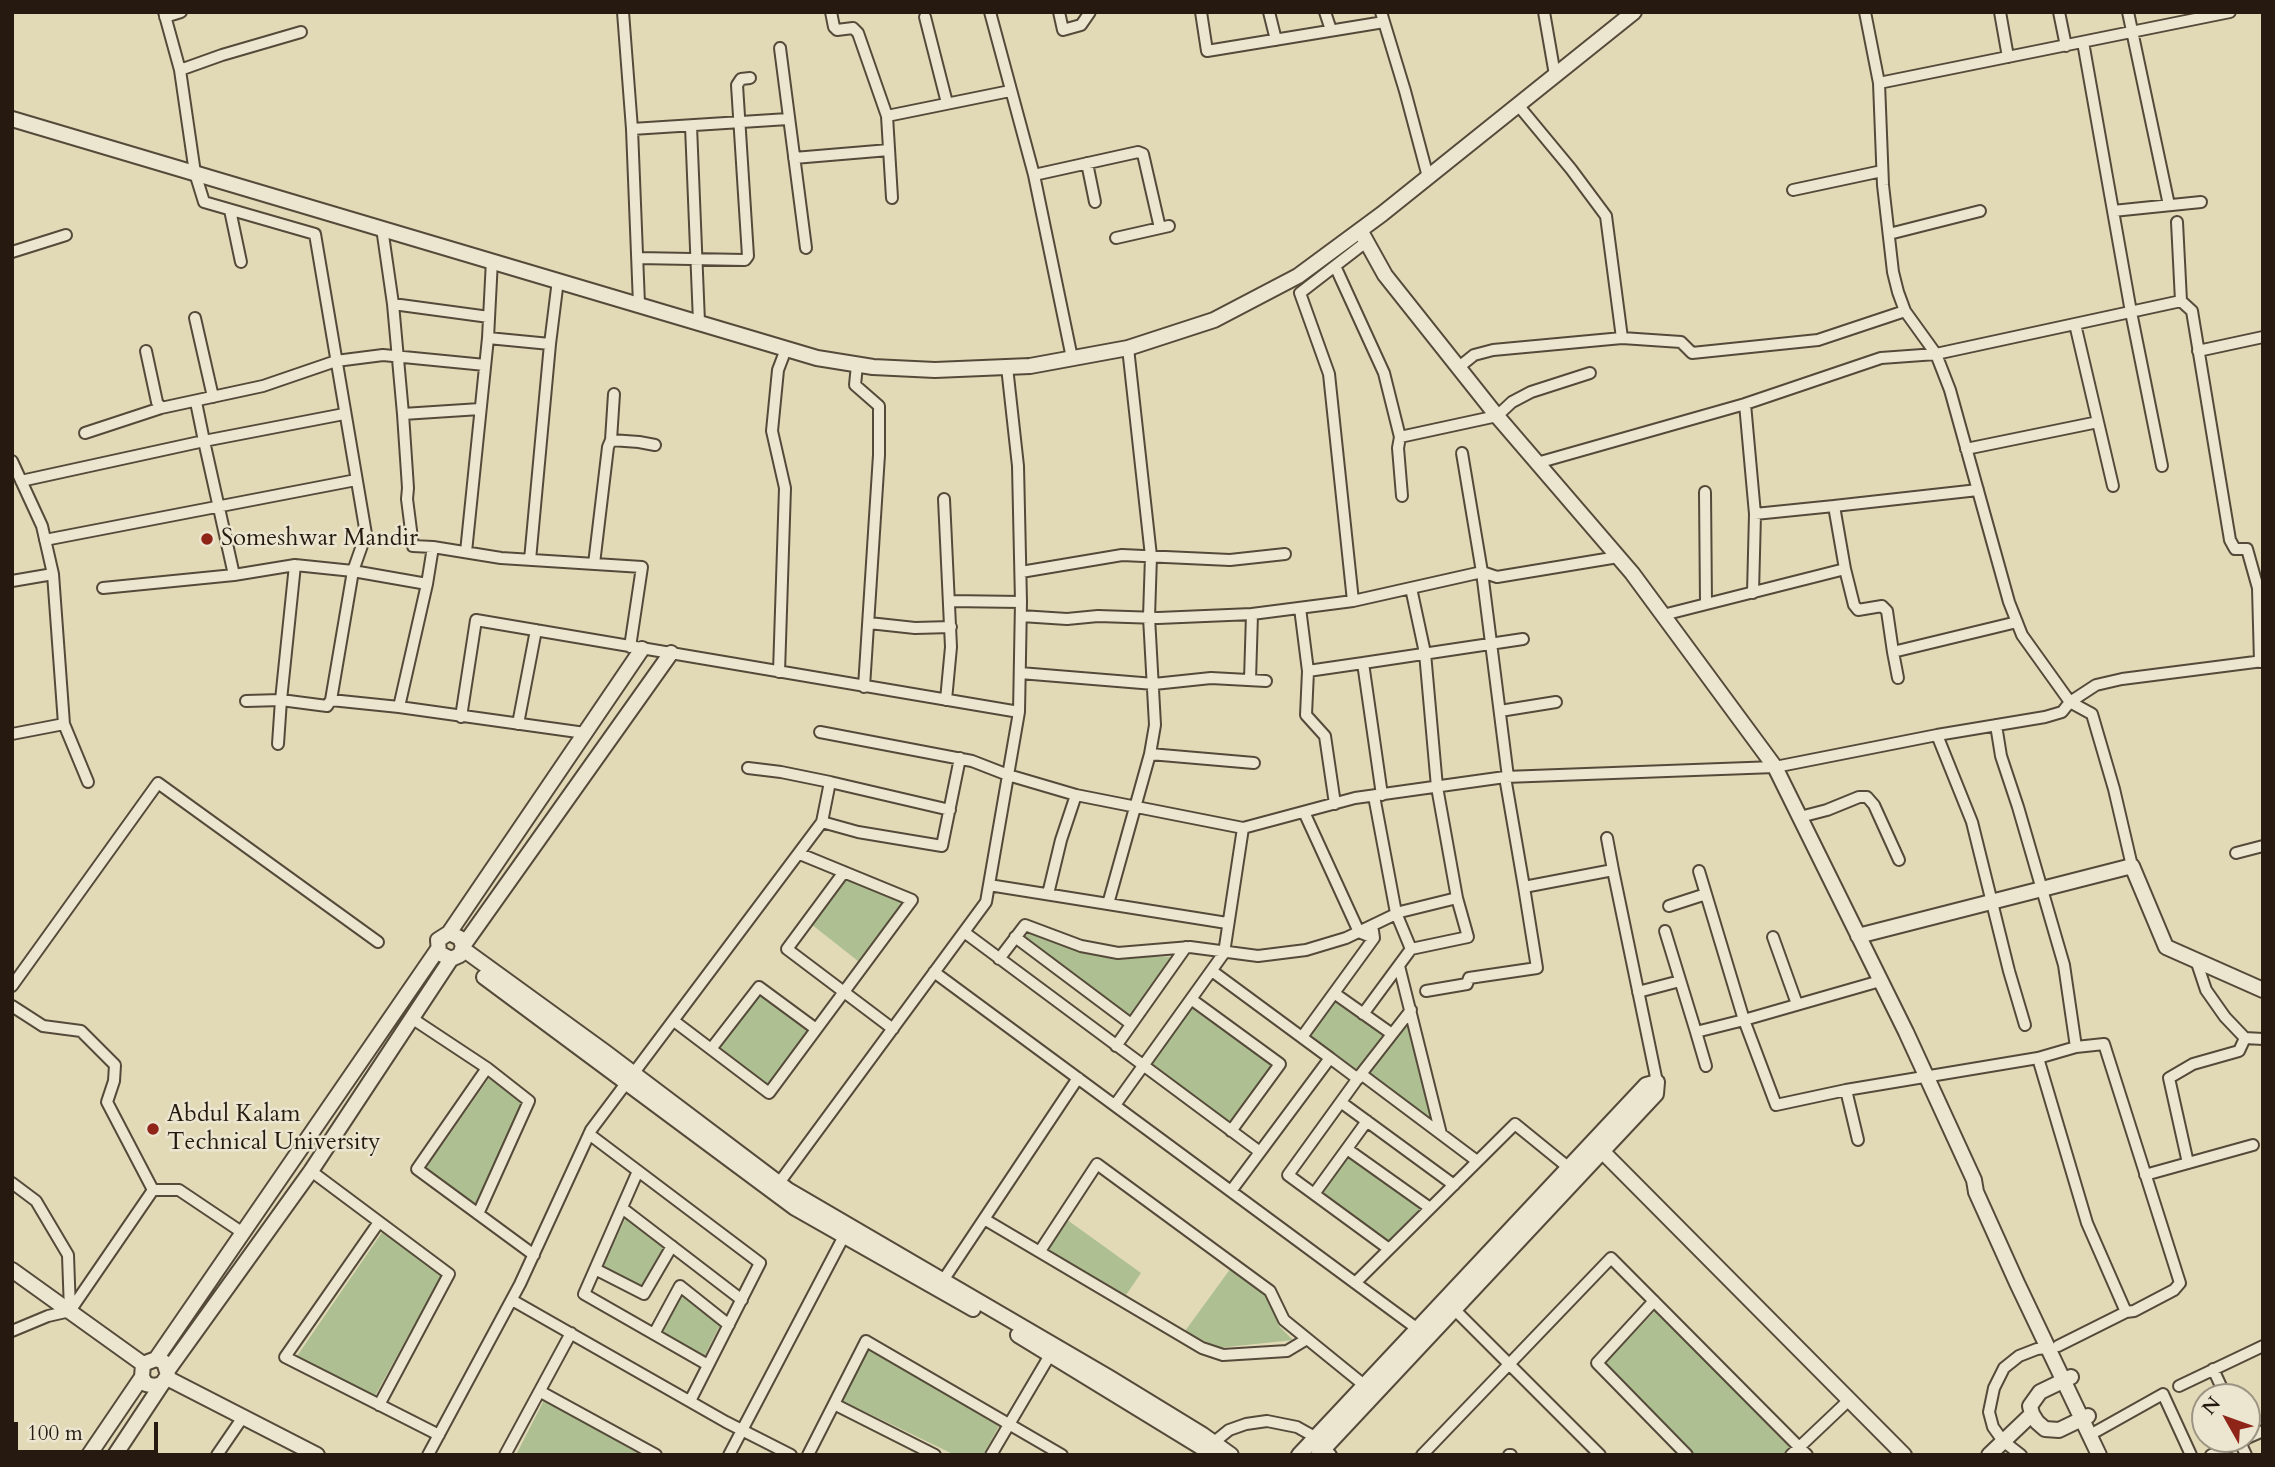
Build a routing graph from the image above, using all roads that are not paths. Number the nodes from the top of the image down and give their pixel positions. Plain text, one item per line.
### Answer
1 (181, 12) edge
2 (623, 12) edge
3 (831, 12) edge
4 (990, 12) edge
5 (1059, 12) edge
6 (1090, 12) edge
7 (1201, 12) edge
8 (1269, 12) edge
9 (1325, 12) edge
10 (1544, 12) edge
11 (1634, 12) edge
12 (1865, 12) edge
13 (2000, 12) edge
14 (2059, 12) edge
15 (2128, 12) edge
16 (2230, 12) edge
17 (164, 15) edge
18 (925, 17) dead end
19 (1382, 17) edge
20 (1331, 30) junction
21 (301, 32) dead end
22 (2133, 32) junction
23 (1276, 40) junction
24 (2083, 42) junction
25 (2066, 46) junction
26 (780, 48) dead end
27 (2008, 57) junction
28 (180, 70) junction
29 (1555, 75) junction
30 (750, 78) dead end
31 (1879, 83) junction
32 (1010, 91) junction
33 (947, 103) junction
34 (1518, 105) junction
35 (887, 116) junction
36 (12, 119) edge
37 (788, 119) junction
38 (738, 123) junction
39 (691, 126) junction
40 (632, 130) junction
41 (890, 150) junction
42 (794, 158) junction
43 (1087, 163) junction
44 (1882, 171) junction
45 (195, 173) junction
46 (1034, 175) junction
47 (1428, 177) junction
48 (1793, 190) dead end
49 (892, 198) dead end
50 (1095, 202) dead end
51 (2201, 202) dead end
52 (2169, 205) junction
53 (316, 208) junction
54 (230, 210) junction
55 (1980, 211) dead end
56 (2113, 211) junction
57 (2177, 222) dead end
58 (382, 228) junction
59 (315, 234) junction
60 (1889, 234) junction
61 (66, 235) dead end
62 (1363, 236) junction
63 (1116, 238) dead end
64 (806, 248) dead end
65 (12, 252) edge
66 (638, 258) junction
67 (492, 260) junction
68 (696, 260) junction
69 (241, 262) dead end
70 (1335, 266) junction
71 (558, 280) junction
72 (2181, 301) junction
73 (393, 304) junction
74 (639, 304) junction
75 (1905, 310) junction
76 (2131, 312) junction
77 (489, 317) junction
78 (195, 318) dead end
79 (699, 322) junction
80 (2075, 324) junction
81 (2263, 337) edge
82 (488, 338) junction
83 (1622, 338) junction
84 (550, 344) junction
85 (1128, 348) junction
86 (786, 349) junction
87 (146, 351) dead end
88 (2198, 351) junction
89 (1936, 354) junction
90 (398, 357) junction
91 (1072, 358) junction
92 (336, 361) junction
93 (485, 365) junction
94 (857, 365) junction
95 (1007, 367) junction
96 (1459, 368) junction
97 (1590, 373) dead end
98 (614, 394) dead end
99 (213, 397) junction
100 (196, 402) junction
101 (1745, 404) junction
102 (161, 408) junction
103 (480, 409) junction
104 (344, 414) junction
105 (403, 414) junction
106 (1497, 416) junction
107 (2098, 422) junction
108 (85, 433) dead end
109 (1401, 437) junction
110 (204, 440) junction
111 (611, 440) junction
112 (655, 445) dead end
113 (1966, 449) junction
114 (1462, 453) dead end
115 (12, 461) edge
116 (1537, 463) junction
117 (2162, 466) dead end
118 (356, 480) junction
119 (23, 485) junction
120 (2113, 486) dead end
121 (1978, 490) junction
122 (12, 492) edge
123 (1705, 492) dead end
124 (1402, 496) dead end
125 (944, 499) dead end
126 (219, 505) junction
127 (1834, 506) junction
128 (1755, 514) junction
129 (45, 540) junction
130 (433, 547) junction
131 (466, 552) junction
132 (1285, 554) dead end
133 (1151, 556) junction
134 (1618, 557) junction
135 (530, 560) junction
136 (594, 564) junction
137 (295, 565) junction
138 (1845, 569) junction
139 (353, 571) junction
140 (1021, 572) junction
141 (1482, 572) junction
142 (53, 575) junction
143 (234, 575) junction
144 (12, 581) edge
145 (427, 584) junction
146 (103, 588) dead end
147 (1411, 588) junction
148 (1753, 593) junction
149 (950, 601) junction
150 (1353, 601) junction
151 (1021, 602) junction
152 (1706, 604) junction
153 (1300, 608) junction
154 (1252, 614) junction
155 (1663, 615) junction
156 (1021, 616) junction
157 (1149, 617) junction
158 (2017, 622) junction
159 (869, 623) junction
160 (951, 627) junction
161 (536, 630) junction
162 (1523, 639) dead end
163 (1491, 643) junction
164 (636, 648) junction
165 (1893, 652) junction
166 (671, 653) junction
167 (1425, 653) junction
168 (2262, 662) edge
169 (1363, 663) junction
170 (1308, 671) junction
171 (779, 672) junction
172 (1020, 673) junction
173 (1898, 678) dead end
174 (1251, 680) junction
175 (1266, 681) dead end
176 (1154, 684) junction
177 (864, 687) junction
178 (281, 700) junction
179 (331, 700) junction
180 (946, 700) junction
181 (246, 701) dead end
182 (1556, 702) dead end
183 (2070, 702) junction
184 (399, 708) junction
185 (1500, 711) junction
186 (1019, 712) junction
187 (461, 717) junction
188 (64, 724) junction
189 (518, 724) junction
190 (1996, 725) junction
191 (820, 732) dead end
192 (585, 733) junction
193 (12, 734) edge
194 (1937, 734) junction
195 (278, 744) dead end
196 (1150, 754) junction
197 (960, 758) junction
198 (1254, 763) dead end
199 (1775, 767) junction
200 (748, 768) dead end
201 (1008, 775) junction
202 (1507, 776) junction
203 (88, 782) dead end
204 (830, 782) junction
205 (1437, 786) junction
206 (1076, 795) junction
207 (1378, 795) junction
208 (1335, 804) junction
209 (1136, 806) junction
210 (950, 810) junction
211 (1304, 812) junction
212 (1800, 817) junction
213 (822, 822) junction
214 (1243, 828) junction
215 (1607, 838) dead end
216 (2263, 846) edge
217 (2236, 853) dead end
218 (800, 854) junction
219 (1899, 860) dead end
220 (2132, 866) junction
221 (1613, 870) junction
222 (1699, 871) dead end
223 (844, 872) junction
224 (989, 885) junction
225 (1524, 887) junction
226 (2040, 889) junction
227 (1048, 894) junction
228 (1706, 894) junction
229 (1457, 898) junction
230 (1993, 901) junction
231 (1108, 904) junction
232 (1669, 906) dead end
233 (1396, 914) junction
234 (1227, 923) junction
235 (1373, 925) junction
236 (1665, 931) dead end
237 (964, 932) junction
238 (1359, 932) junction
239 (449, 933) junction
240 (1858, 936) junction
241 (1015, 937) junction
242 (1773, 937) dead end
243 (1374, 938) junction
244 (378, 942) dead end
245 (1186, 947) junction
246 (438, 949) junction
247 (1411, 949) junction
248 (458, 953) junction
249 (1224, 953) junction
250 (999, 959) junction
251 (2196, 960) junction
252 (1399, 966) junction
253 (1212, 971) junction
254 (934, 972) junction
255 (1680, 981) junction
256 (1881, 981) junction
257 (12, 986) edge
258 (2263, 990) edge
259 (1426, 991) dead end
260 (844, 992) junction
261 (1637, 992) junction
262 (1334, 993) junction
263 (1191, 999) junction
264 (1797, 1004) junction
265 (12, 1006) edge
266 (1410, 1010) junction
267 (1363, 1014) junction
268 (413, 1019) junction
269 (1744, 1020) junction
270 (674, 1021) junction
271 (1131, 1024) junction
272 (2025, 1025) dead end
273 (893, 1028) junction
274 (816, 1029) junction
275 (1696, 1032) junction
276 (1392, 1034) junction
277 (1301, 1037) junction
278 (2245, 1038) junction
279 (2263, 1039) edge
280 (1116, 1046) junction
281 (2076, 1047) junction
282 (711, 1049) junction
283 (1330, 1058) junction
284 (2038, 1058) junction
285 (1143, 1066) junction
286 (1706, 1066) dead end
287 (487, 1068) junction
288 (1360, 1077) junction
289 (631, 1078) junction
290 (1077, 1078) junction
291 (1927, 1078) junction
292 (1657, 1082) joint
293 (1846, 1090) junction
294 (1342, 1103) junction
295 (1115, 1105) junction
296 (1367, 1121) junction
297 (1231, 1132) junction
298 (589, 1134) junction
299 (1441, 1134) junction
300 (1858, 1140) dead end
301 (2253, 1144) dead end
302 (1597, 1147) junction
303 (1347, 1149) junction
304 (1259, 1152) junction
305 (1477, 1161) junction
306 (2188, 1164) junction
307 (311, 1171) junction
308 (638, 1171) junction
309 (1574, 1171) junction
310 (2146, 1175) junction
311 (12, 1183) edge
312 (1454, 1185) junction
313 (776, 1188) junction
314 (153, 1190) junction
315 (1231, 1191) junction
316 (1314, 1194) junction
317 (622, 1208) junction
318 (1430, 1208) junction
319 (478, 1214) junction
320 (984, 1219) junction
321 (379, 1222) junction
322 (243, 1233) junction
323 (844, 1236) junction
324 (672, 1246) junction
325 (1389, 1249) junction
326 (1040, 1251) junction
327 (534, 1255) junction
328 (595, 1269) junction
329 (12, 1270) edge
330 (1355, 1283) junction
331 (940, 1284) junction
332 (512, 1300) junction
333 (742, 1300) junction
334 (1654, 1301) junction
335 (1454, 1309) junction
336 (70, 1311) junction
337 (2126, 1312) junction
338 (729, 1325) junction
339 (12, 1331) edge
340 (571, 1333) junction
341 (1423, 1333) junction
342 (654, 1334) junction
343 (1307, 1339) junction
344 (2053, 1347) junction
345 (2261, 1351) edge
346 (1050, 1354) junction
347 (1509, 1364) junction
348 (708, 1365) junction
349 (147, 1367) junction
350 (2213, 1368) junction
351 (166, 1378) junction
352 (2068, 1379) junction
353 (2220, 1383) edge
354 (1364, 1385) junction
355 (2179, 1386) dead end
356 (541, 1392) junction
357 (1849, 1400) junction
358 (690, 1401) junction
359 (834, 1404) junction
360 (379, 1405) junction
361 (2032, 1414) junction
362 (243, 1417) junction
363 (2086, 1417) junction
364 (1009, 1424) junction
365 (742, 1430) junction
366 (2097, 1431) junction
367 (439, 1435) junction
368 (2003, 1441) junction
369 (1322, 1449) edge
370 (1209, 1450) edge
371 (1799, 1452) edge
372 (654, 1454) edge
373 (1060, 1454) edge
374 (2099, 1454) edge
375 (89, 1455) edge
376 (115, 1455) edge
377 (217, 1455) edge
378 (317, 1455) edge
379 (428, 1455) edge
380 (505, 1455) edge
381 (729, 1455) edge
382 (791, 1455) edge
383 (808, 1455) edge
384 (935, 1455) edge
385 (991, 1455) edge
386 (1231, 1455) edge
387 (1299, 1455) edge
388 (1422, 1455) edge
389 (1601, 1455) edge
390 (1687, 1455) edge
391 (1904, 1455) edge
392 (1989, 1455) edge
393 (2021, 1455) edge
394 (2191, 1455) edge

1 - 17 street
2 - 40 street
3 - 35 street
4 - 32 street
5 - 6 street
7 - 23 street
8 - 23 street
9 - 20 street
10 - 29 street
11 - 29 street
12 - 31 street
13 - 27 street
14 - 25 street
15 - 22 street
16 - 22 street
17 - 28 street
18 - 33 street
19 - 20 street
19 - 47 street
20 - 23 street
21 - 28 street
22 - 24 street
22 - 52 street
24 - 25 street
24 - 56 street
25 - 27 street
26 - 37 street
27 - 31 street
28 - 45 street
29 - 34 street
30 - 38 street
31 - 44 street
32 - 33 street
32 - 46 street
33 - 35 street
34 - 47 street
34 - 83 street
35 - 41 street
36 - 45 street
37 - 38 street
37 - 42 street
38 - 39 street
38 - 68 street
39 - 40 street
39 - 68 street
40 - 66 street
41 - 42 street
41 - 49 street
42 - 64 street
43 - 46 street
43 - 50 street
43 - 63 street
44 - 48 street
44 - 60 street
45 - 53 street
45 - 54 street
46 - 91 street
47 - 62 street
51 - 52 street
52 - 56 street
53 - 58 street
53 - 59 street
54 - 59 street
54 - 69 street
55 - 60 street
56 - 76 street
57 - 72 street
58 - 67 street
58 - 73 street
59 - 92 street
60 - 75 street
61 - 65 street
62 - 70 street
62 - 85 street
62 - 96 street
66 - 68 street
66 - 74 street
67 - 71 street
67 - 77 street
68 - 79 street
70 - 109 street
70 - 150 street
71 - 74 street
71 - 84 street
72 - 76 street
72 - 88 street
73 - 77 street
73 - 90 street
74 - 79 street
75 - 83 street
75 - 89 street
76 - 80 street
76 - 117 street
77 - 82 street
78 - 99 street
79 - 86 street
80 - 89 street
80 - 107 street
81 - 88 street
82 - 84 street
82 - 93 street
83 - 96 street
84 - 135 street
85 - 91 street
85 - 133 street
86 - 94 street
86 - 171 street
87 - 102 street
88 - 168 street
89 - 101 street
89 - 113 street
90 - 92 street
90 - 93 street
90 - 105 street
91 - 95 street
92 - 99 street
92 - 104 street
93 - 103 street
94 - 95 street
94 - 159 street
95 - 140 street
96 - 106 street
97 - 106 street
98 - 111 street
99 - 100 street
100 - 102 street
100 - 110 street
101 - 116 street
101 - 128 street
102 - 108 street
103 - 105 street
103 - 131 street
104 - 110 street
104 - 118 street
105 - 130 street
106 - 109 street
106 - 116 street
107 - 113 street
107 - 120 street
109 - 124 street
110 - 119 street
110 - 126 street
111 - 112 street
111 - 136 street
113 - 121 street
114 - 141 street
115 - 119 street
116 - 134 street
118 - 126 street
118 - 139 street
119 - 122 street
119 - 129 street
121 - 127 street
121 - 158 street
123 - 152 street
125 - 149 street
126 - 129 street
126 - 143 street
127 - 128 street
127 - 138 street
128 - 148 street
129 - 142 street
130 - 131 street
130 - 145 street
131 - 135 street
132 - 133 street
133 - 140 street
133 - 157 street
134 - 141 street
134 - 155 street
135 - 136 street
136 - 164 street
137 - 139 street
137 - 143 street
137 - 178 street
138 - 148 street
138 - 165 street
139 - 145 street
139 - 179 street
140 - 151 street
141 - 147 street
141 - 163 street
142 - 144 street
142 - 188 street
143 - 146 street
145 - 184 street
147 - 150 street
147 - 167 street
148 - 152 street
149 - 151 street
149 - 160 street
150 - 153 street
151 - 156 street
152 - 155 street
153 - 154 street
153 - 170 street
154 - 157 street
154 - 174 street
155 - 199 street
156 - 157 street
156 - 172 street
157 - 176 street
158 - 165 street
158 - 183 street
159 - 160 street
159 - 177 street
160 - 180 street
161 - 164 street
161 - 187 street
161 - 189 street
162 - 163 street
163 - 167 street
163 - 185 street
164 - 166 street
164 - 192 street
165 - 173 street
166 - 171 street
166 - 248 street
167 - 169 street
167 - 205 street
168 - 183 street
169 - 170 street
169 - 207 street
170 - 208 street
171 - 177 street
172 - 176 street
172 - 186 street
174 - 175 street
174 - 176 street
176 - 196 street
177 - 180 street
178 - 179 street
178 - 181 street
178 - 195 street
179 - 184 street
180 - 186 street
182 - 185 street
183 - 190 street
183 - 220 street
184 - 187 street
185 - 202 street
186 - 201 street
187 - 189 street
188 - 193 street
188 - 203 street
189 - 192 street
190 - 194 street
190 - 226 street
191 - 197 street
192 - 239 street
194 - 199 street
194 - 230 street
196 - 198 street
196 - 209 street
197 - 201 street
197 - 210 street
199 - 202 street
199 - 212 street
200 - 204 street
201 - 206 street
201 - 224 street
202 - 205 street
202 - 225 street
204 - 210 street
204 - 213 street
205 - 207 street
205 - 229 street
206 - 209 street
206 - 227 street
207 - 208 street
207 - 233 street
208 - 211 street
209 - 214 street
209 - 231 street
210 - 213 street
211 - 214 street
211 - 238 street
212 - 219 street
212 - 240 street
213 - 218 street
214 - 234 street
215 - 221 street
216 - 217 street
218 - 223 street
218 - 270 street
220 - 226 street
220 - 251 street
221 - 225 street
221 - 261 street
222 - 228 street
223 - 260 street
223 - 260 street
224 - 227 street
224 - 237 street
225 - 259 street
226 - 230 street
226 - 281 street
227 - 231 street
228 - 232 street
228 - 269 street
229 - 233 street
229 - 247 street
230 - 240 street
230 - 272 street
231 - 234 street
233 - 235 street
233 - 247 street
234 - 249 street
235 - 238 street
235 - 243 street
236 - 255 street
237 - 250 street
237 - 254 street
238 - 243 street
238 - 249 street
239 - 246 street
239 - 248 street
240 - 256 street
241 - 245 street
241 - 250 street
241 - 271 street
242 - 264 street
243 - 262 street
244 - 257 street
245 - 249 street
245 - 271 street
246 - 248 street
246 - 322 street
247 - 252 street
248 - 268 street
248 - 289 street
249 - 253 street
250 - 280 street
251 - 258 street
251 - 278 street
252 - 266 street
252 - 267 street
253 - 263 street
253 - 277 street
254 - 273 street
254 - 290 street
255 - 261 street
255 - 275 street
256 - 264 street
256 - 291 street
260 - 273 street
260 - 274 street
261 - 292 street
262 - 267 street
262 - 277 street
263 - 285 street
263 - 297 street
264 - 269 street
265 - 314 street
266 - 276 street
266 - 299 street
267 - 276 street
268 - 287 street
268 - 307 street
269 - 275 street
269 - 293 street
270 - 282 street
270 - 289 street
271 - 280 street
273 - 313 street
274 - 282 street
274 - 282 street
275 - 286 street
276 - 288 street
277 - 283 street
278 - 279 street
278 - 306 street
280 - 285 street
281 - 284 street
281 - 310 street
283 - 288 street
283 - 304 street
284 - 291 street
284 - 337 street
285 - 295 street
285 - 297 street
287 - 319 street
287 - 319 street
288 - 294 street
288 - 299 street
289 - 298 street
289 - 313 street
290 - 295 street
290 - 320 street
291 - 293 street
291 - 344 street
292 - 302 street
293 - 300 street
294 - 296 street
294 - 316 street
295 - 315 street
296 - 303 street
296 - 312 street
297 - 304 street
298 - 308 street
298 - 327 street
299 - 305 street
301 - 306 street
302 - 309 street
302 - 357 street
303 - 316 street
303 - 318 street
304 - 315 street
305 - 309 street
305 - 312 street
306 - 310 street
307 - 321 street
307 - 351 street
308 - 317 street
308 - 333 street
309 - 335 street
309 - 341 street
310 - 337 street
311 - 336 street
312 - 318 street
313 - 323 street
313 - 331 street
314 - 322 street
314 - 336 street
315 - 330 street
316 - 325 street
317 - 324 street
317 - 328 street
318 - 325 street
319 - 327 street
320 - 326 street
320 - 331 street
321 - 360 street
321 - 360 street
322 - 349 street
323 - 331 street
323 - 365 street
324 - 328 street
324 - 333 street
325 - 330 street
326 - 343 street
326 - 343 street
327 - 332 street
328 - 342 street
329 - 336 street
330 - 341 street
331 - 346 street
331 - 370 street
332 - 340 street
332 - 367 street
333 - 338 street
334 - 347 street
334 - 371 street
334 - 390 street
335 - 341 street
335 - 347 street
336 - 339 street
336 - 349 street
337 - 344 street
338 - 342 street
338 - 348 street
340 - 356 street
340 - 358 street
341 - 354 street
341 - 369 street
342 - 348 street
343 - 354 street
344 - 352 street
344 - 368 street
345 - 350 street
346 - 364 street
346 - 370 street
347 - 388 street
347 - 389 street
348 - 358 street
349 - 351 street
349 - 351 street
349 - 375 street
350 - 353 street
350 - 355 street
351 - 362 street
351 - 376 street
352 - 361 street
352 - 363 street
354 - 369 street
356 - 372 street
356 - 380 street
357 - 371 street
357 - 391 street
358 - 365 street
359 - 364 street
359 - 383 street
359 - 384 street
360 - 367 street
361 - 363 street
361 - 368 street
362 - 377 street
362 - 378 street
363 - 366 street
363 - 374 street
364 - 373 street
364 - 385 street
365 - 381 street
365 - 382 street
366 - 374 street
366 - 394 street
367 - 379 street
368 - 392 street
368 - 393 street
369 - 370 street
369 - 387 street
370 - 386 street

